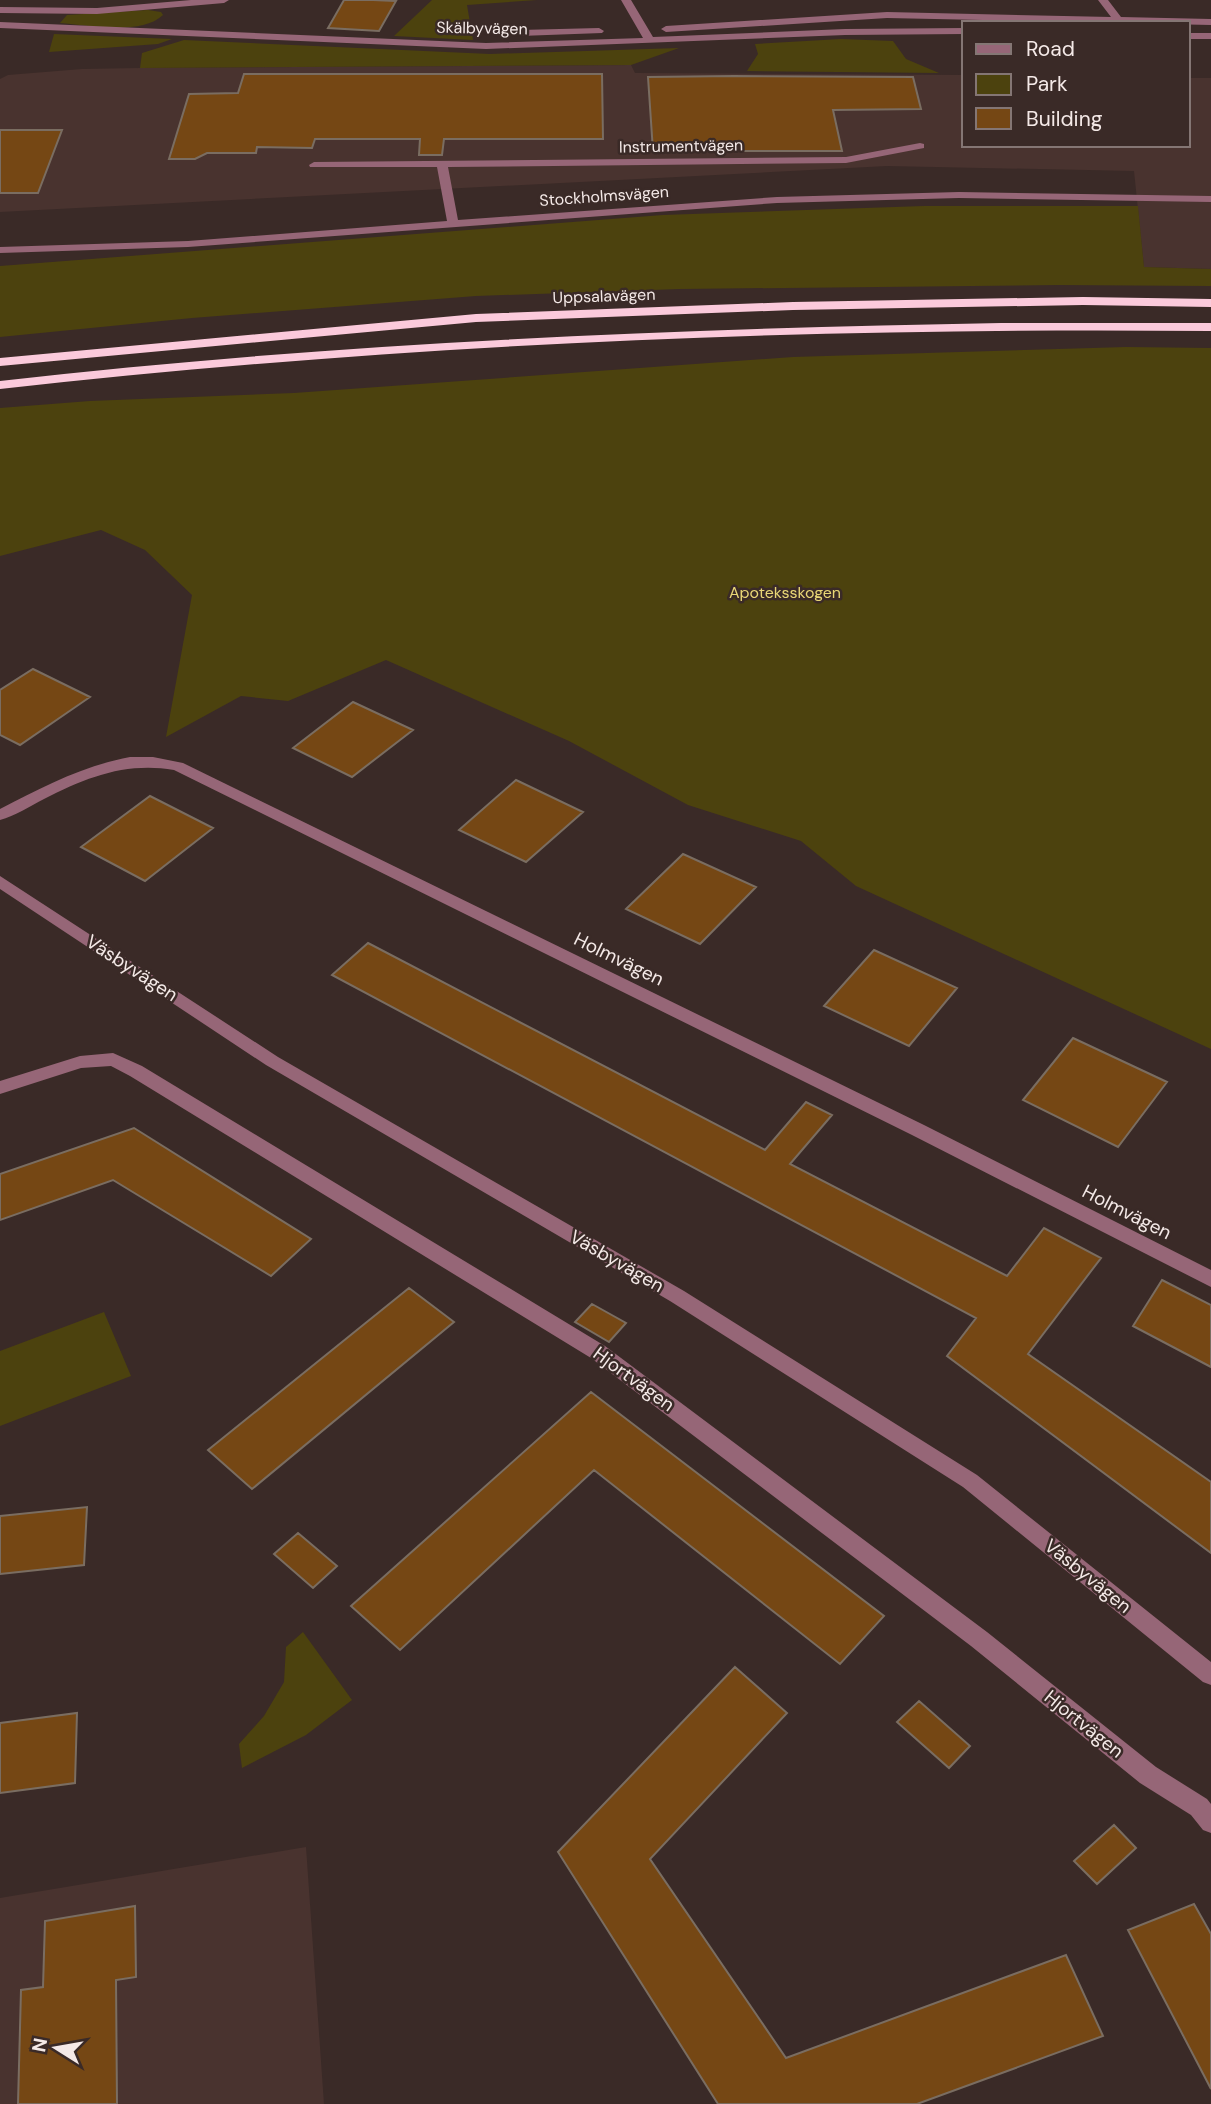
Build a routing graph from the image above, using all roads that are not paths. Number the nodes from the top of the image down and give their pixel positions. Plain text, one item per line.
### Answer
1 (225, 0) edge
2 (626, 0) edge
3 (1103, 0) edge
4 (176, 6) edge
5 (0, 10) edge
6 (885, 11) junction
7 (1120, 21) edge
8 (1190, 22) edge
9 (1211, 22) edge
10 (164, 23) dead end
11 (0, 25) edge
12 (645, 30) junction
13 (898, 30) junction
14 (962, 31) edge
15 (157, 33) junction
16 (520, 33) dead end
17 (1190, 36) edge
18 (1211, 36) edge
19 (649, 41) junction
20 (920, 146) dead end
21 (442, 164) junction
22 (314, 165) dead end
23 (1211, 199) edge
24 (453, 223) junction
25 (0, 250) edge
26 (1211, 303) edge
27 (1211, 327) edge
28 (0, 362) edge
29 (0, 386) edge
30 (0, 816) edge
31 (0, 881) edge
32 (0, 1088) edge
33 (1211, 1279) edge
34 (1211, 1675) edge
35 (1211, 1822) edge

1 - 4 street
2 - 12 street
3 - 7 street
4 - 5 street
6 - 7 street
6 - 12 street
6 - 13 street
8 - 9 street
10 - 15 street
11 - 15 street, Skälbyvägen
12 - 16 street
12 - 19 street
13 - 14 street, Skälbyvägen
13 - 19 street, Skälbyvägen
15 - 19 street, Skälbyvägen
17 - 18 street
20 - 21 street, Instrumentvägen
21 - 22 street, Instrumentvägen
21 - 24 street
23 - 24 street, Stockholmsvägen
24 - 25 street, Stockholmsvägen
26 - 28 highway, Uppsalavägen
27 - 29 highway
30 - 33 street, Holmvägen
31 - 34 street, Väsbyvägen
32 - 35 street, Hjortvägen

